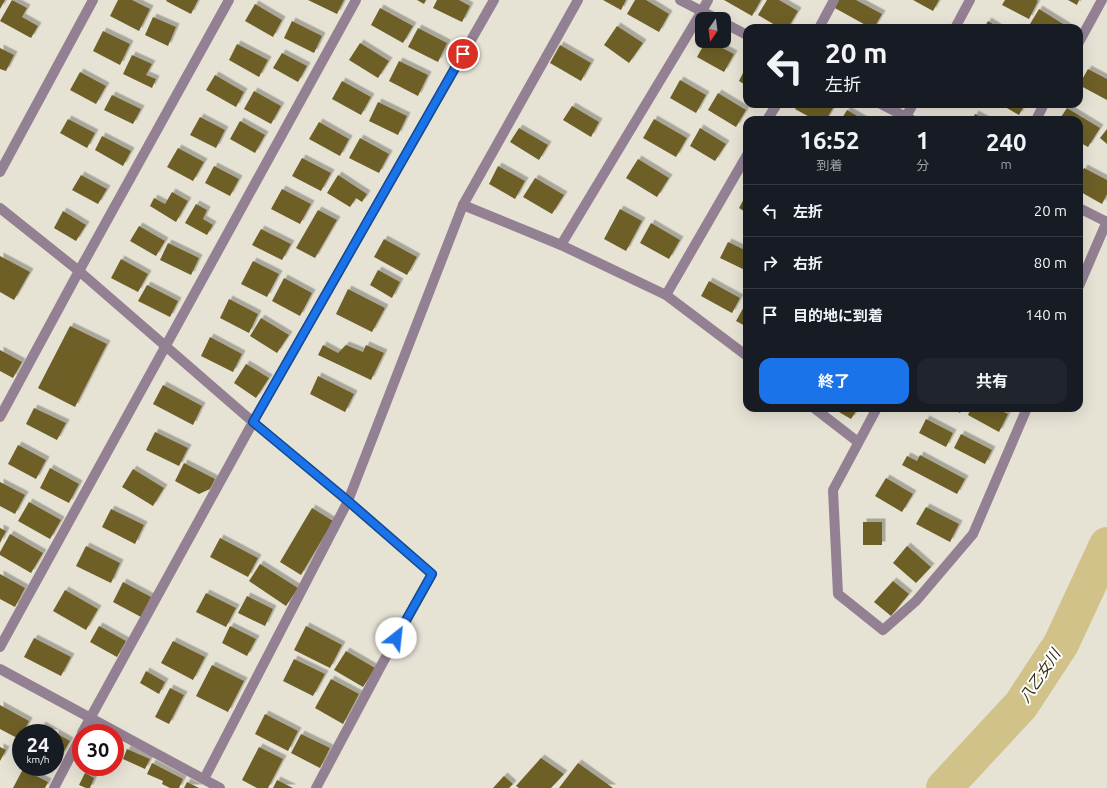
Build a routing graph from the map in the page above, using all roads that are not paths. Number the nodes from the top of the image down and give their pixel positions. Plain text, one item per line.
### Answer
1 (93, 0) edge
2 (229, 0) edge
3 (356, 0) edge
4 (494, 0) edge
5 (578, 0) edge
6 (680, 0) edge
7 (708, 0) edge
8 (834, 0) edge
9 (970, 0) edge
10 (1102, 0) edge
11 (702, 11) junction
12 (821, 24) edge
13 (957, 24) edge
14 (731, 27) edge
15 (743, 33) edge
16 (1083, 35) edge
17 (888, 108) edge
18 (903, 116) edge
19 (743, 162) edge
20 (0, 172) edge
21 (463, 205) junction
22 (0, 208) edge
23 (1083, 210) edge
24 (1107, 222) edge
25 (561, 245) junction
26 (79, 271) junction
27 (1083, 277) edge
28 (666, 295) junction
29 (166, 346) junction
30 (743, 353) edge
31 (819, 412) edge
32 (875, 412) edge
33 (1025, 412) edge
34 (0, 417) edge
35 (253, 422) junction
36 (858, 442) junction
37 (348, 501) junction
38 (0, 647) edge
39 (0, 669) edge
40 (90, 719) junction
41 (87, 724) edge
42 (72, 753) edge
43 (204, 780) junction
44 (54, 788) edge
45 (220, 788) edge
46 (316, 788) edge

1 - 20 street
2 - 26 street
3 - 29 street
4 - 35 street
5 - 21 street
6 - 11 street
7 - 11 street
8 - 12 street
9 - 13 street
10 - 16 street
11 - 25 street
14 - 15 street
17 - 18 street
19 - 28 street
21 - 25 street
21 - 37 street
22 - 26 street
23 - 24 street
24 - 27 street
25 - 28 street
26 - 29 street
26 - 34 street
28 - 30 street
29 - 35 street
29 - 38 street
31 - 36 street
32 - 36 street
33 - 36 street
35 - 37 street
35 - 40 street
37 - 43 street
37 - 46 street
39 - 40 street
40 - 41 street
40 - 43 street
42 - 44 street
43 - 45 street

